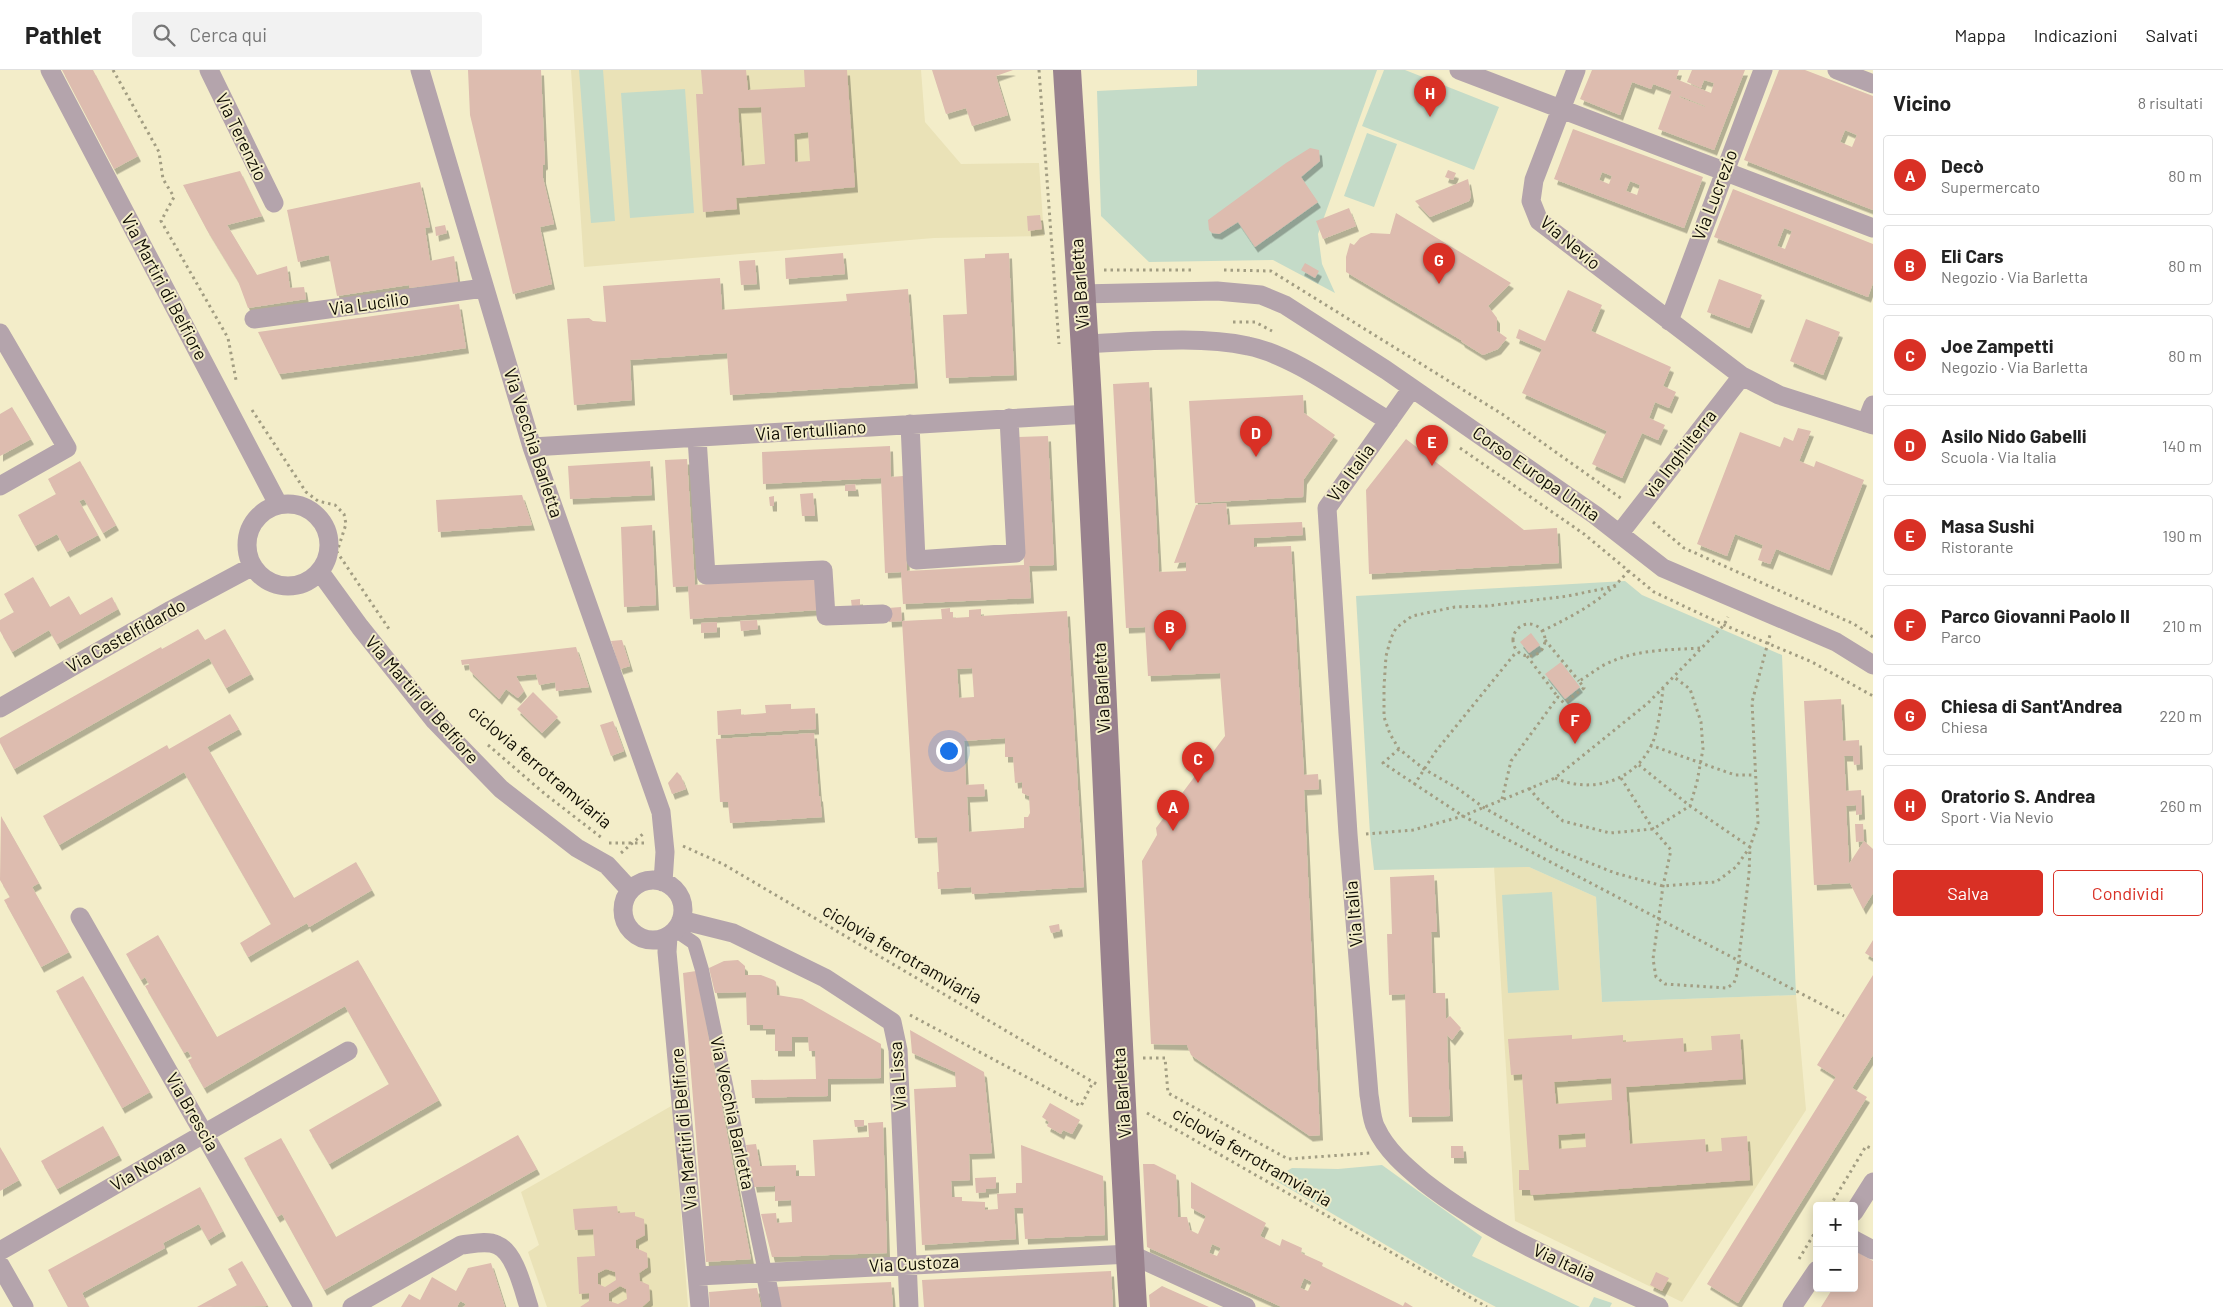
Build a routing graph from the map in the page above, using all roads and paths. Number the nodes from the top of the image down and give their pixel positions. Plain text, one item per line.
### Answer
1 (50, 70) edge
2 (113, 70) edge
3 (209, 70) edge
4 (420, 70) edge
5 (1040, 70) edge
6 (1067, 70) edge
7 (1459, 70) edge
8 (1576, 70) edge
9 (1763, 70) edge
10 (1837, 70) edge
11 (1873, 84) edge
12 (1562, 109) junction
13 (1724, 172) junction
14 (274, 203) dead end
15 (1873, 228) edge
16 (484, 288) junction
17 (1080, 294) junction
18 (254, 319) dead end
19 (1669, 321) junction
20 (1227, 322) dead end
21 (0, 333) edge
22 (1278, 334) dead end
23 (1072, 346) junction
24 (1742, 376) junction
25 (238, 387) dead end
26 (1412, 388) junction
27 (248, 403) dead end
28 (1873, 405) edge
29 (1089, 414) junction
30 (1009, 418) junction
31 (1388, 421) junction
32 (910, 424) junction
33 (1870, 424) edge
34 (697, 438) junction
35 (532, 447) junction
36 (1459, 447) dead end
37 (0, 486) edge
38 (278, 504) junction
39 (1620, 534) junction
40 (1642, 553) junction
41 (252, 566) junction
42 (1628, 571) junction
43 (320, 572) junction
44 (1616, 586) junction
45 (1736, 600) junction
46 (883, 614) dead end
47 (1778, 617) junction
48 (1724, 625) junction
49 (1542, 631) junction
50 (392, 633) dead end
51 (1545, 640) junction
52 (1766, 642) junction
53 (1702, 648) junction
54 (1517, 651) junction
55 (1526, 655) junction
56 (1873, 666) edge
57 (1674, 676) junction
58 (1579, 681) junction
59 (1663, 688) junction
60 (1873, 696) edge
61 (1558, 697) junction
62 (0, 708) edge
63 (485, 742) dead end
64 (1650, 745) junction
65 (1399, 749) junction
66 (1700, 764) junction
67 (1639, 765) junction
68 (1424, 769) junction
69 (1755, 775) junction
70 (1555, 778) junction
71 (1620, 778) junction
72 (1414, 785) junction
73 (1529, 788) junction
74 (1502, 799) junction
75 (1690, 806) junction
76 (1483, 807) junction
77 (661, 812) junction
78 (1463, 816) junction
79 (1653, 829) junction
80 (1348, 834) junction
81 (632, 843) junction
82 (664, 843) junction
83 (1750, 847) junction
84 (607, 865) junction
85 (663, 882) junction
86 (1663, 886) junction
87 (630, 890) junction
88 (80, 917) dead end
89 (1660, 919) junction
90 (670, 935) junction
91 (1739, 960) junction
92 (1844, 1016) dead end
93 (899, 1018) junction
94 (348, 1051) dead end
95 (1120, 1079) junction
96 (1094, 1082) junction
97 (204, 1134) junction
98 (1390, 1149) junction
99 (1873, 1149) edge
100 (1873, 1182) edge
101 (1832, 1202) edge
102 (1858, 1206) edge
103 (1858, 1242) edge
104 (1873, 1250) edge
105 (0, 1251) edge
106 (1130, 1254) junction
107 (906, 1264) junction
108 (0, 1265) edge
109 (765, 1272) junction
110 (698, 1276) junction
111 (1813, 1276) edge
112 (24, 1307) edge
113 (303, 1307) edge
114 (352, 1307) edge
115 (529, 1307) edge
116 (700, 1307) edge
117 (772, 1307) edge
118 (909, 1307) edge
119 (1133, 1307) edge
120 (1246, 1307) edge
121 (1487, 1307) edge
122 (1659, 1307) edge
123 (1792, 1307) edge

1 - 38 street, Via Martiri di Belfiore
2 - 25 path
3 - 14 street, Via Terenzio
4 - 16 street, Via Vecchia Barletta
5 - 23 path
6 - 17 main road, Via Barletta
7 - 12 street
8 - 12 street, Via Nevio
9 - 13 street, Via Lucrezio
10 - 11 street
12 - 13 street
12 - 19 street, Via Nevio
13 - 15 street
13 - 19 street, Via Lucrezio
16 - 18 street, Via Lucilio
16 - 35 street, Via Vecchia Barletta
17 - 23 main road, Via Barletta
17 - 26 street, Corso Europa Unita
19 - 24 street, Via Nevio
20 - 22 path
21 - 37 street
23 - 29 main road, Via Barletta
23 - 31 street
24 - 33 street, Via Nevio
24 - 39 street, via Inghilterra
26 - 31 street, Via Italia
26 - 39 street, Corso Europa Unita
27 - 50 path
28 - 33 street
29 - 30 street, Via Tertulliano
29 - 95 main road, Via Barletta
30 - 32 street, Via Tertulliano
30 - 32 street
31 - 80 street, Via Italia
32 - 34 street, Via Tertulliano
34 - 35 street, Via Tertulliano
34 - 46 street
35 - 77 street, Via Vecchia Barletta
36 - 42 path
38 - 41 street
38 - 43 street
39 - 40 street, Corso Europa Unita
40 - 42 path
40 - 45 street, Corso Europa Unita
41 - 43 street
41 - 62 street, Via Castelfidardo
42 - 44 path
42 - 48 path
43 - 84 street, Via Martiri di Belfiore
44 - 49 path
44 - 65 path
45 - 47 street, Corso Europa Unita
45 - 48 path
47 - 52 path
47 - 56 street, Corso Europa Unita
48 - 52 path
48 - 53 path
49 - 51 path
49 - 54 path
51 - 55 path
51 - 58 path
52 - 60 path
52 - 69 path
53 - 57 path
53 - 58 path
54 - 55 path
54 - 68 path
55 - 61 path
57 - 59 path
57 - 66 path
58 - 61 path
59 - 64 path
59 - 70 path
61 - 74 path
63 - 81 path, ciclovia ferrotramviaria
64 - 66 path
64 - 67 path
65 - 68 path
65 - 72 path
66 - 69 path
66 - 75 path
67 - 71 path
67 - 75 path
68 - 72 path
68 - 76 path
69 - 83 path
70 - 71 path
70 - 73 path
71 - 79 path
72 - 78 path
73 - 74 path
73 - 79 path
74 - 76 path
75 - 79 path
75 - 83 path
76 - 78 path
76 - 86 path
77 - 81 path
77 - 82 street, Via Vecchia Barletta
78 - 80 path
78 - 89 path
79 - 86 path
80 - 98 street, Via Italia
81 - 82 path, ciclovia ferrotramviaria
81 - 84 path
82 - 85 street, Via Vecchia Barletta
82 - 96 path, ciclovia ferrotramviaria
83 - 86 path
83 - 91 path
84 - 87 street, Via Martiri di Belfiore
85 - 87 street
85 - 90 street
86 - 89 path
87 - 90 street
88 - 97 street, Via Brescia
89 - 91 path
89 - 91 path
90 - 93 street, Via Lissa
90 - 109 street, Via Vecchia Barletta
90 - 110 street, Via Martiri di Belfiore
91 - 92 path
93 - 96 path
93 - 107 street, Via Lissa
94 - 97 street, Via Novara
95 - 96 path, ciclovia ferrotramviaria
95 - 96 path
95 - 98 path
95 - 106 main road, Via Barletta
95 - 121 path, ciclovia ferrotramviaria
97 - 105 street, Via Novara
97 - 113 street, Via Brescia
98 - 122 street, Via Italia
99 - 101 path
100 - 102 street
103 - 104 street
106 - 107 street, Via Custoza
106 - 119 main road, Via Barletta
106 - 120 street
107 - 109 street, Via Custoza
107 - 118 street, Via Lissa
108 - 112 street
109 - 110 street, Via Custoza
109 - 117 street, Via Vecchia Barletta
110 - 116 street, Via Martiri di Belfiore
111 - 123 street
114 - 115 street

